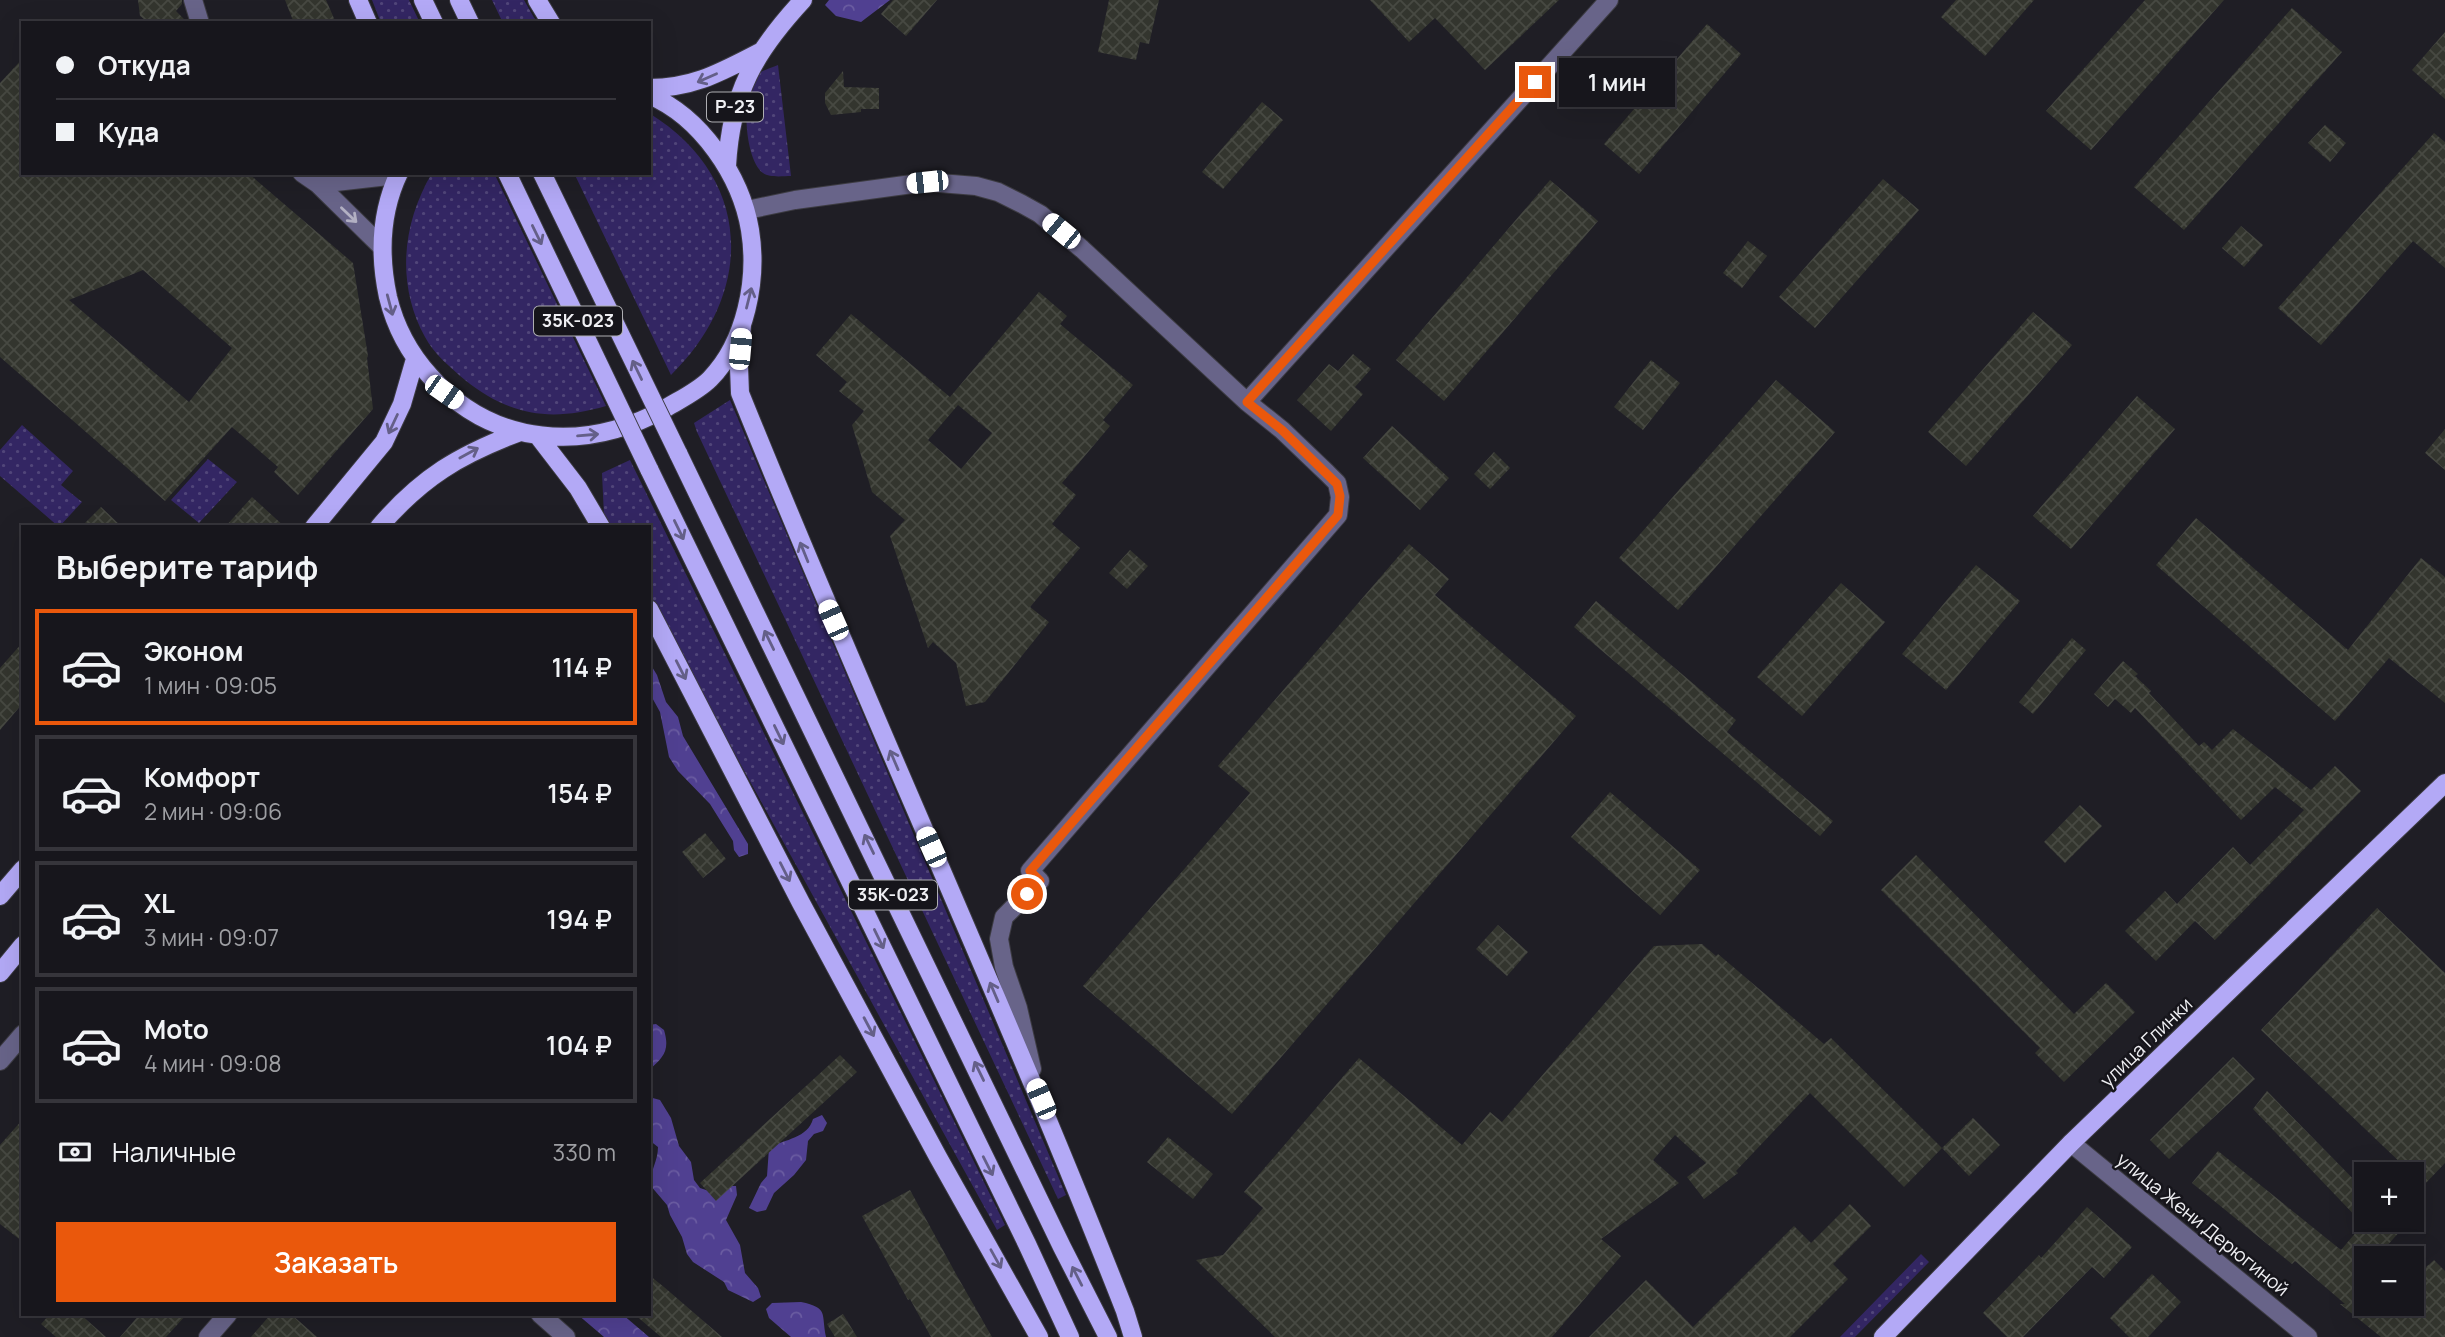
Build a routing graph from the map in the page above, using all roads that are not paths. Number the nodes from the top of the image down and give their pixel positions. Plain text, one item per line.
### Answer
1 (193, 0) edge
2 (358, 0) edge
3 (423, 0) edge
4 (459, 0) edge
5 (537, 0) edge
6 (803, 0) edge
7 (1609, 0) edge
8 (199, 21) edge
9 (367, 21) edge
10 (433, 21) edge
11 (469, 21) edge
12 (550, 21) edge
13 (760, 52) junction
14 (651, 89) edge
15 (651, 96) edge
16 (727, 166) junction
17 (305, 175) edge
18 (390, 175) edge
19 (398, 175) edge
20 (508, 175) edge
21 (543, 175) edge
22 (318, 184) junction
23 (747, 210) junction
24 (381, 246) junction
25 (742, 325) junction
26 (415, 359) junction
27 (1247, 402) junction
28 (529, 434) junction
29 (316, 525) edge
30 (381, 525) edge
31 (600, 525) edge
32 (651, 613) edge
33 (2445, 783) edge
34 (21, 871) edge
35 (0, 896) edge
36 (21, 947) edge
37 (0, 973) edge
38 (21, 1036) edge
39 (0, 1061) edge
40 (1041, 1099) junction
41 (2071, 1143) junction
42 (226, 1316) edge
43 (542, 1316) edge
44 (561, 1335) edge
45 (208, 1337) edge
46 (1039, 1337) edge
47 (1070, 1337) edge
48 (1108, 1337) edge
49 (1133, 1337) edge
50 (1884, 1337) edge
51 (2308, 1337) edge

1 - 8 street
2 - 9 main road
3 - 10 main road
4 - 11 main road
5 - 12 main road
6 - 13 main road
7 - 27 street
13 -> 14 main road, Р-23
13 - 16 main road, Р-23
15 - 16 main road
16 - 23 main road
17 - 22 street
18 - 22 street
19 - 24 main road
20 -> 47 main road, 35К-023, bridge
48 -> 21 main road, 35К-023, bridge
22 -> 24 street
25 -> 23 main road
23 - 27 street
24 -> 26 main road
28 -> 25 main road
40 -> 25 main road
26 - 28 main road
26 -> 29 main road
27 - 40 street
30 -> 28 main road
28 - 31 main road
32 -> 46 main road
33 - 41 main road, улица Глинки
34 - 35 main road
36 - 37 main road
38 - 39 street
40 - 49 main road
41 - 50 main road, улица Глинки
41 - 51 street, улица Жени Дерюгиной
42 - 45 street
43 - 44 street

